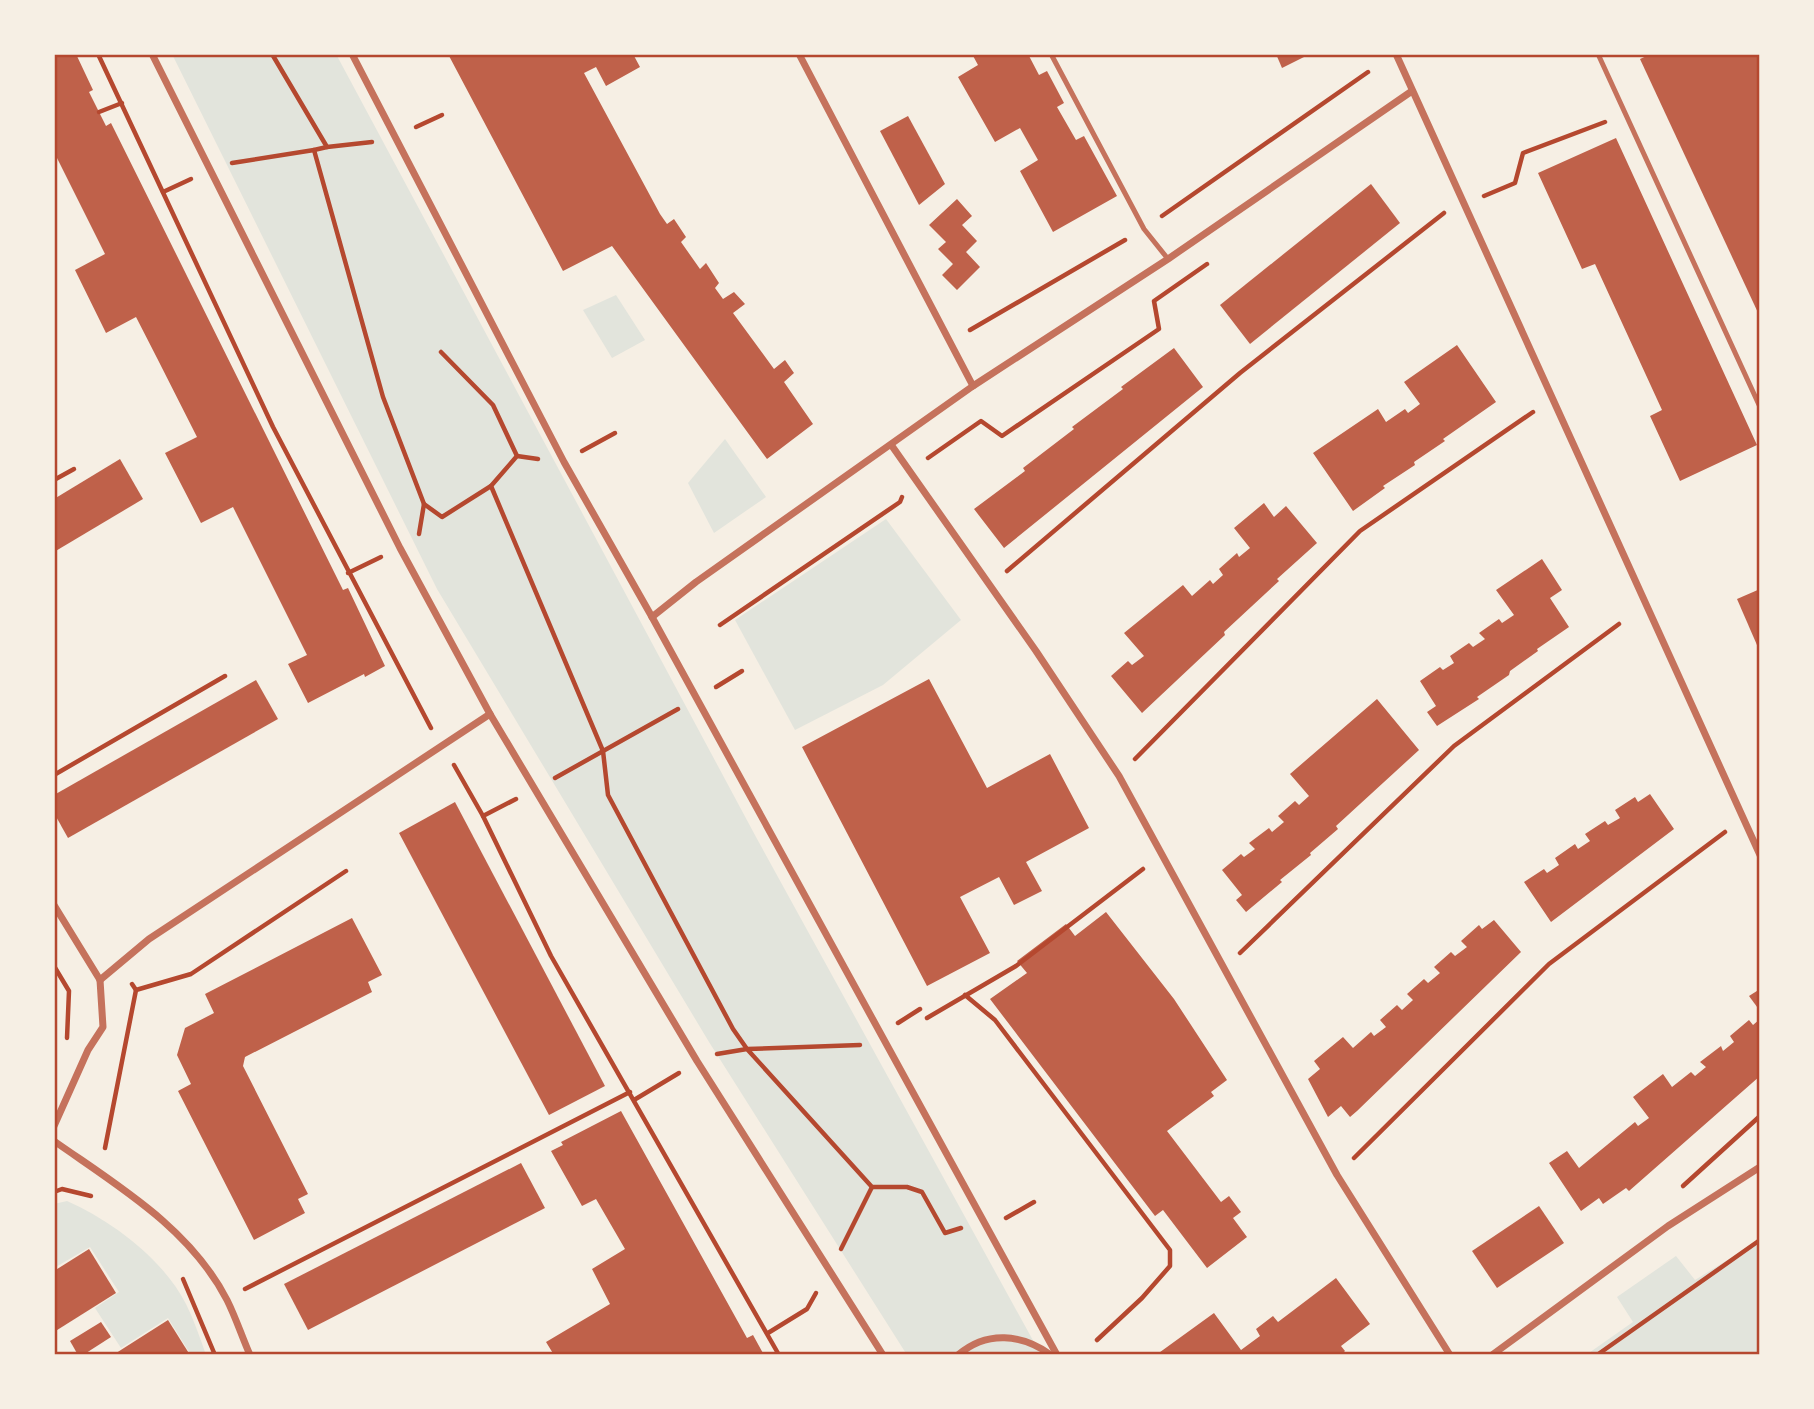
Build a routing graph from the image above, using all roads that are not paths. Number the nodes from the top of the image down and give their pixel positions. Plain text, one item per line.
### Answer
1 (152, 54) edge
2 (352, 54) edge
3 (799, 54) edge
4 (1051, 54) edge
5 (1396, 54) edge
6 (1598, 54) edge
7 (1412, 91) junction
8 (1168, 259) junction
9 (973, 386) junction
10 (1760, 407) edge
11 (892, 446) junction
12 (652, 617) junction
13 (490, 715) junction
14 (1760, 856) edge
15 (54, 905) edge
16 (100, 980) junction
17 (54, 1126) edge
18 (54, 1141) edge
19 (1760, 1167) edge
20 (250, 1355) edge
21 (883, 1355) edge
22 (958, 1355) edge
23 (1051, 1355) edge
24 (1057, 1355) edge
25 (1450, 1355) edge
26 (1492, 1355) edge

1 - 13 street
2 - 12 street
3 - 9 street
4 - 8 lane
5 - 7 street
6 - 10 lane
7 - 8 street
7 - 14 street
8 - 9 street
9 - 11 street
11 - 12 street
11 - 25 street
12 - 24 street
13 - 16 street
13 - 21 street
15 - 16 street
16 - 17 street
18 - 20 street
19 - 26 street
22 - 23 street

